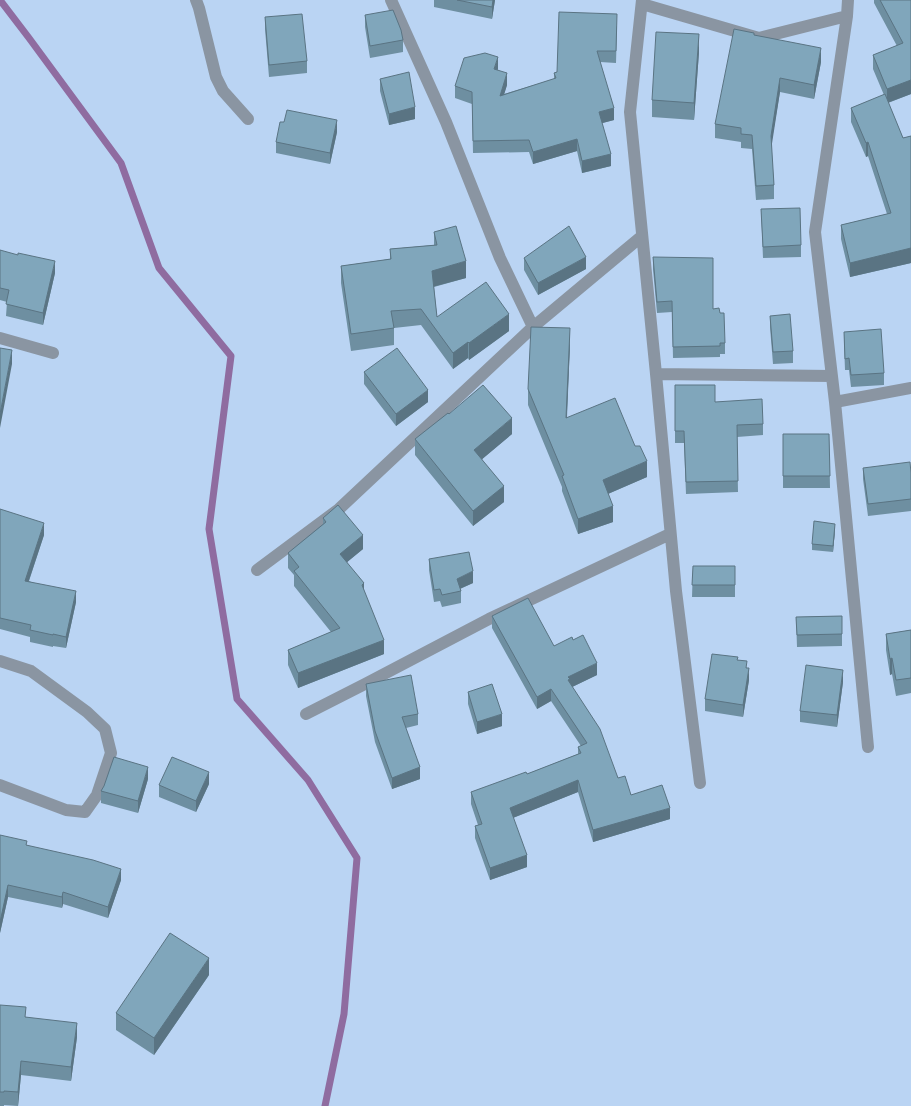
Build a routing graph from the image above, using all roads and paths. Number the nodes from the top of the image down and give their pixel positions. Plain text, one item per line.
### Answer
1 (196, 0) edge
2 (391, 0) edge
3 (848, 0) edge
4 (642, 2) edge
5 (847, 16) junction
6 (248, 119) dead end
7 (642, 236) junction
8 (533, 327) junction
9 (0, 338) edge
10 (53, 353) dead end
11 (656, 374) junction
12 (832, 376) junction
13 (911, 388) edge
14 (836, 402) junction
15 (670, 534) junction
16 (257, 570) dead end
17 (0, 661) edge
18 (306, 714) dead end
19 (868, 747) dead end
20 (700, 783) dead end
21 (0, 785) edge

1 - 6 street
2 - 8 street
3 - 5 street
4 - 5 street
4 - 7 street
5 - 12 street
7 - 8 street
7 - 11 street
8 - 16 street
9 - 10 street
11 - 12 street
11 - 15 street
12 - 14 street
13 - 14 street
14 - 19 street
15 - 18 street
15 - 20 street
17 - 21 street

